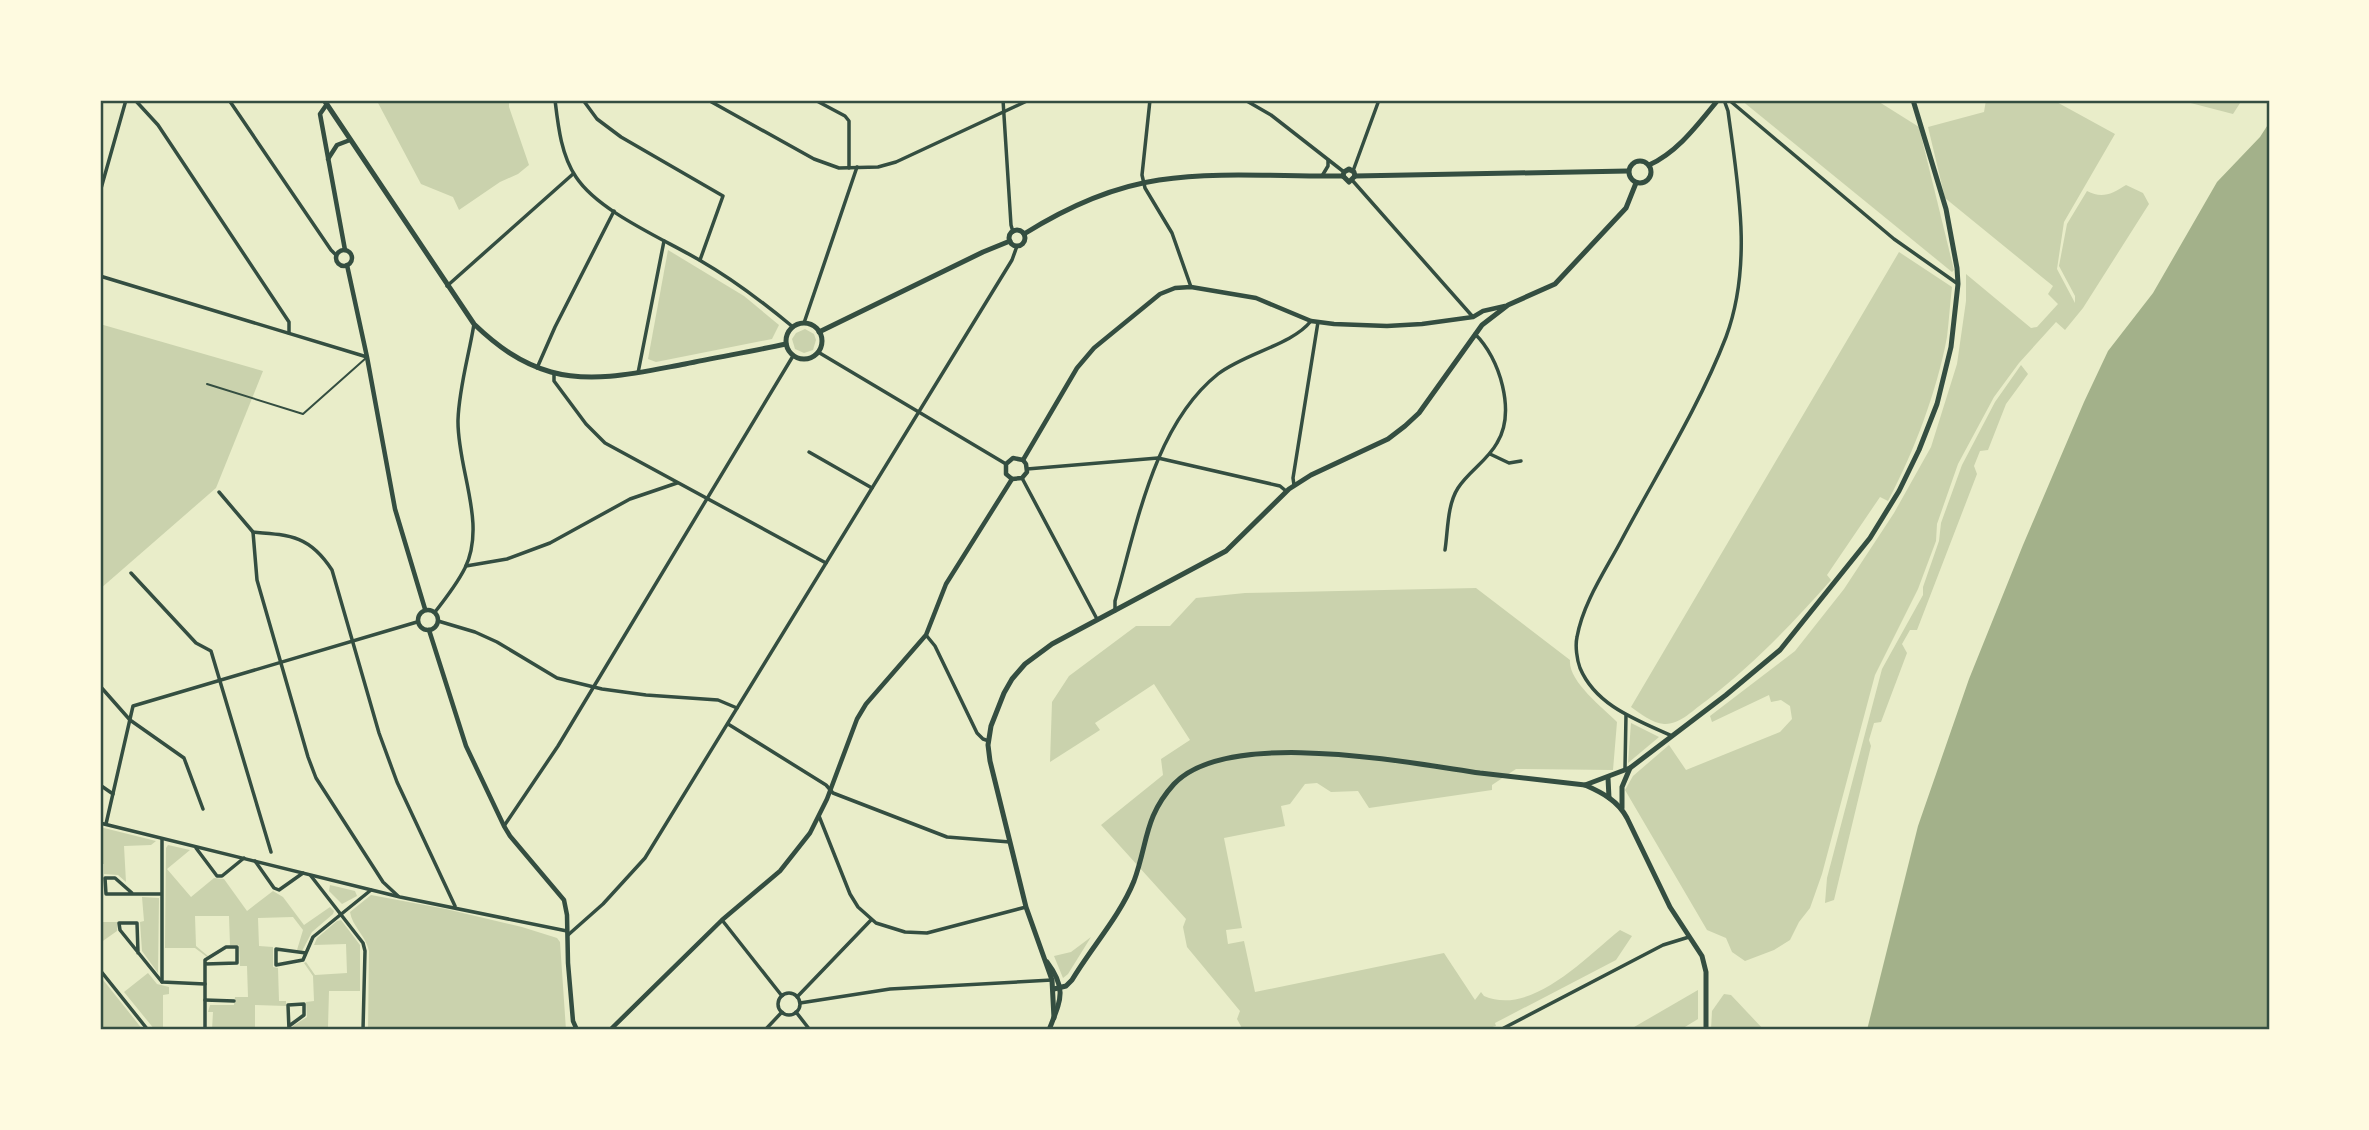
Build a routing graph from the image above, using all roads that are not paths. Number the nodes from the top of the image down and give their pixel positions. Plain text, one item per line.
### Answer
1 (126, 100) edge
2 (135, 100) edge
3 (229, 100) edge
4 (555, 100) edge
5 (583, 100) edge
6 (708, 100) edge
7 (815, 100) edge
8 (1003, 100) edge
9 (1029, 100) edge
10 (1150, 100) edge
11 (1245, 100) edge
12 (1379, 100) edge
13 (1718, 100) edge
14 (1727, 100) edge
15 (1913, 100) edge
16 (325, 102) edge
17 (1005, 111) junction
18 (351, 140) junction
19 (328, 160) junction
20 (1328, 160) junction
21 (1649, 165) junction
22 (849, 167) junction
23 (857, 167) junction
24 (1628, 171) junction
25 (573, 174) junction
26 (1343, 174) junction
27 (1322, 176) junction
28 (1353, 176) junction
29 (1144, 183) junction
30 (1636, 183) junction
31 (100, 192) edge
32 (614, 211) junction
33 (1013, 232) junction
34 (1024, 234) junction
35 (664, 241) junction
36 (1010, 242) junction
37 (1017, 246) junction
38 (345, 250) junction
39 (336, 255) junction
40 (700, 260) junction
41 (347, 265) junction
42 (100, 276) edge
43 (1958, 284) junction
44 (447, 286) junction
45 (1191, 287) junction
46 (1508, 305) junction
47 (1473, 317) junction
48 (1311, 321) junction
49 (804, 323) junction
50 (1318, 323) junction
51 (474, 324) junction
52 (1482, 325) junction
53 (793, 327) junction
54 (819, 332) junction
55 (289, 333) junction
56 (1475, 334) junction
57 (786, 344) junction
58 (818, 352) junction
59 (793, 356) junction
60 (367, 357) junction
61 (537, 368) junction
62 (554, 373) junction
63 (638, 373) junction
64 (207, 384) dead end
65 (920, 411) junction
66 (809, 452) dead end
67 (1490, 454) junction
68 (1158, 457) junction
69 (1023, 460) junction
70 (1521, 461) dead end
71 (1006, 464) junction
72 (1027, 468) junction
73 (1022, 478) junction
74 (1012, 479) junction
75 (677, 483) junction
76 (1294, 485) junction
77 (872, 488) junction
78 (1286, 491) junction
79 (219, 492) dead end
80 (707, 500) junction
81 (253, 532) junction
82 (1446, 550) dead end
83 (826, 563) junction
84 (466, 566) junction
85 (131, 573) dead end
86 (425, 610) junction
87 (435, 612) junction
88 (1115, 612) junction
89 (438, 621) junction
90 (1098, 621) junction
91 (417, 622) junction
92 (429, 630) junction
93 (926, 635) junction
94 (352, 640) junction
95 (281, 662) junction
96 (219, 680) junction
97 (100, 686) edge
98 (593, 686) junction
99 (737, 708) junction
100 (1626, 715) junction
101 (130, 720) junction
102 (727, 724) junction
103 (1672, 736) junction
104 (989, 741) junction
105 (1627, 769) junction
106 (1611, 777) junction
107 (100, 785) edge
108 (1586, 785) junction
109 (1622, 787) junction
110 (830, 790) junction
111 (113, 794) junction
112 (1609, 798) junction
113 (1622, 808) junction
114 (203, 809) dead end
115 (819, 816) junction
116 (100, 822) edge
117 (106, 824) junction
118 (505, 827) junction
119 (162, 838) junction
120 (1010, 842) junction
121 (195, 846) junction
122 (271, 852) dead end
123 (244, 859) junction
124 (254, 861) junction
125 (303, 873) junction
126 (310, 875) junction
127 (371, 890) junction
128 (132, 893) junction
129 (161, 894) junction
130 (400, 897) junction
131 (454, 906) junction
132 (1026, 907) junction
133 (341, 914) junction
134 (722, 920) junction
135 (871, 920) junction
136 (568, 933) junction
137 (1689, 937) junction
138 (138, 953) junction
139 (306, 953) junction
140 (1042, 956) junction
141 (205, 964) junction
142 (100, 970) edge
143 (1052, 981) junction
144 (162, 982) junction
145 (205, 984) junction
146 (1057, 988) junction
147 (782, 996) junction
148 (797, 997) junction
149 (205, 1000) junction
150 (234, 1001) dead end
151 (800, 1003) junction
152 (796, 1012) junction
153 (782, 1013) junction
154 (289, 1028) edge
155 (148, 1030) edge
156 (205, 1030) edge
157 (363, 1030) edge
158 (577, 1030) edge
159 (610, 1030) edge
160 (765, 1030) edge
161 (810, 1030) edge
162 (1049, 1030) edge
163 (1500, 1030) edge
164 (1706, 1030) edge

1 - 31 street
2 - 55 street
3 - 39 street
4 - 25 street
5 - 40 street
6 - 22 street
7 - 22 street
8 - 17 street
9 - 17 street
10 - 29 street
11 - 20 street
12 - 28 street
13 - 21 main road
14 - 43 street
14 - 100 street
15 - 43 main road
16 - 18 main road
16 - 19 street
17 - 23 street
17 - 33 street
18 - 19 street
18 - 44 main road
19 - 38 street
20 - 26 street
20 - 27 street
21 - 24 main road
21 - 30 main road
22 - 23 street
23 - 49 street
24 - 28 main road
24 - 30 main road
25 - 32 street
25 - 44 street
26 - 27 main road
26 - 28 main road
26 - 28 main road
27 - 29 main road
28 - 47 street
29 - 34 main road
29 - 45 street
30 - 46 main road
32 - 35 street
32 - 61 street
33 - 34 main road
33 - 36 main road
34 - 37 main road
35 - 40 street
35 - 63 street
36 - 37 main road
36 - 54 main road
37 - 65 street
38 - 39 street
38 - 41 street
39 - 41 street
40 - 53 street
41 - 60 street
42 - 55 street
43 - 103 main road
44 - 51 main road
45 - 48 street
45 - 69 street
46 - 47 street
46 - 52 main road
47 - 50 street
47 - 52 street
48 - 50 street
48 - 68 street
49 - 53 main road
49 - 54 main road
50 - 76 street
51 - 61 main road
51 - 84 street
52 - 56 main road
53 - 57 main road
54 - 58 main road
55 - 60 street
56 - 67 street
56 - 76 main road
57 - 59 main road
57 - 63 main road
58 - 59 main road
58 - 65 street
59 - 80 street
60 - 64 lane
60 - 86 street
61 - 62 main road
62 - 63 main road
62 - 75 street
65 - 71 street
65 - 77 street
66 - 77 street
67 - 70 street
67 - 82 street
68 - 72 street
68 - 78 street
68 - 88 street
69 - 71 street
69 - 72 street
71 - 74 street
72 - 73 street
73 - 74 street
73 - 90 street
74 - 93 street
75 - 80 street
75 - 84 street
76 - 78 main road
77 - 83 street
78 - 88 main road
79 - 81 street
80 - 83 street
80 - 98 street
81 - 94 street
81 - 95 street
83 - 99 street
84 - 87 street
85 - 96 street
86 - 87 street
86 - 91 street
87 - 89 street
88 - 90 main road
89 - 92 street
89 - 98 street
90 - 104 main road
91 - 92 street
91 - 94 street
92 - 118 street
93 - 104 street
93 - 110 street
94 - 95 street
94 - 131 street
95 - 96 street
95 - 130 street
96 - 101 street
96 - 122 street
97 - 101 street
98 - 99 street
98 - 118 street
99 - 102 street
100 - 103 street
100 - 105 street
101 - 111 street
101 - 114 street
102 - 110 street
102 - 136 street
103 - 105 main road
104 - 120 main road
105 - 106 main road
105 - 109 main road
106 - 108 main road
106 - 109 main road
106 - 112 main road
107 - 111 street
108 - 112 main road
108 - 146 main road
109 - 113 main road
110 - 115 street
110 - 120 street
111 - 117 street
112 - 113 main road
113 - 137 main road
115 - 134 street
115 - 135 street
116 - 117 street
117 - 119 street
118 - 136 street
119 - 121 street
119 - 129 street
120 - 132 main road
121 - 123 street
121 - 123 street
123 - 124 street
124 - 125 street
124 - 125 street
125 - 126 street
126 - 127 street
126 - 133 street
127 - 130 street
127 - 133 street
128 - 128 street
128 - 129 street
129 - 144 street
130 - 131 street
131 - 136 street
132 - 135 street
132 - 140 main road
133 - 139 street
133 - 157 street
134 - 147 street
134 - 159 street
135 - 148 street
136 - 158 street
137 - 163 street
137 - 164 main road
138 - 138 street
138 - 144 street
139 - 139 street
140 - 143 main road
140 - 146 main road
141 - 141 street
141 - 145 street
142 - 155 street
143 - 146 main road
143 - 151 street
144 - 145 street
145 - 149 street
146 - 162 main road
147 - 148 street
147 - 153 street
148 - 151 street
149 - 150 street
149 - 156 street
151 - 152 street
152 - 153 street
152 - 161 street
153 - 160 street
154 - 154 street

